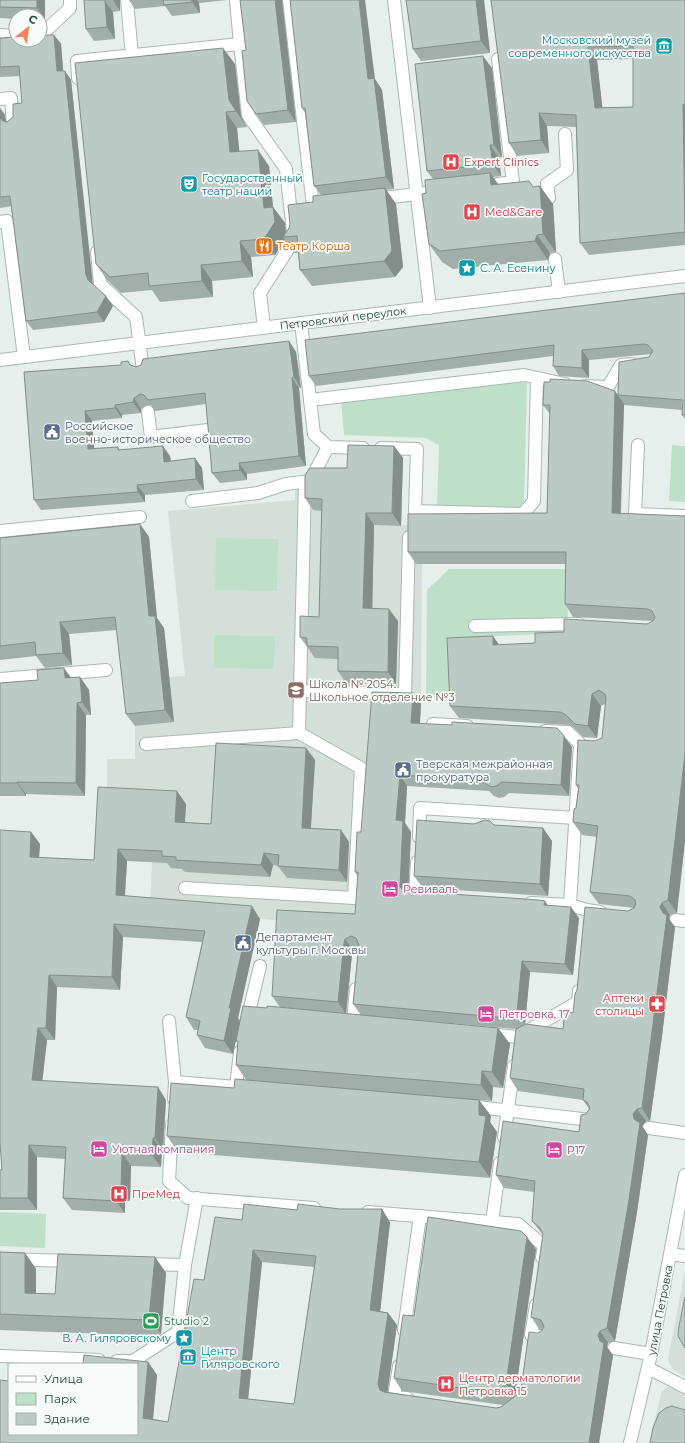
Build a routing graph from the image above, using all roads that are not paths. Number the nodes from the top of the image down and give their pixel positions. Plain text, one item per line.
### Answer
1 (70, 0) edge
2 (127, 0) edge
3 (236, 0) edge
4 (289, 0) edge
5 (394, 0) edge
6 (48, 29) edge
7 (240, 44) junction
8 (496, 45) edge
9 (132, 56) junction
10 (498, 60) junction
11 (484, 62) edge
12 (417, 69) edge
13 (402, 71) junction
14 (80, 92) edge
15 (0, 99) edge
16 (13, 124) edge
17 (566, 134) edge
18 (483, 186) edge
19 (453, 189) edge
20 (416, 194) junction
21 (549, 198) dead end
22 (361, 200) edge
23 (337, 203) edge
24 (0, 222) edge
25 (95, 238) edge
26 (555, 259) dead end
27 (685, 276) edge
28 (559, 292) junction
29 (430, 308) junction
30 (301, 323) junction
31 (264, 328) junction
32 (140, 343) junction
33 (24, 358) junction
34 (0, 360) edge
35 (644, 362) edge
36 (143, 370) edge
37 (537, 379) junction
38 (310, 400) junction
39 (148, 412) edge
40 (208, 430) edge
41 (638, 445) dead end
42 (328, 447) junction
43 (305, 482) junction
44 (192, 501) dead end
45 (685, 516) edge
46 (140, 518) dead end
47 (412, 518) junction
48 (0, 531) edge
49 (592, 625) edge
50 (475, 626) dead end
51 (106, 670) dead end
52 (0, 679) edge
53 (300, 691) junction
54 (433, 724) edge
55 (481, 727) edge
56 (536, 730) edge
57 (299, 733) junction
58 (146, 744) dead end
59 (576, 818) junction
60 (185, 888) dead end
61 (438, 897) edge
62 (516, 902) edge
63 (570, 905) junction
64 (608, 913) edge
65 (260, 966) dead end
66 (357, 977) edge
67 (580, 980) edge
68 (169, 1021) dead end
69 (353, 1022) edge
70 (246, 1026) edge
71 (479, 1033) edge
72 (518, 1036) junction
73 (243, 1040) edge
74 (175, 1082) junction
75 (236, 1087) junction
76 (260, 1089) edge
77 (454, 1105) edge
78 (508, 1110) junction
79 (591, 1120) edge
80 (649, 1128) dead end
81 (685, 1133) edge
82 (685, 1175) edge
83 (197, 1198) junction
84 (328, 1209) edge
85 (359, 1211) edge
86 (420, 1216) junction
87 (492, 1222) junction
88 (671, 1254) junction
89 (685, 1256) edge
90 (0, 1259) edge
91 (87, 1262) edge
92 (135, 1264) edge
93 (185, 1265) junction
94 (541, 1268) edge
95 (538, 1290) edge
96 (531, 1335) junction
97 (545, 1338) edge
98 (402, 1342) edge
99 (614, 1348) dead end
100 (529, 1350) edge
101 (651, 1354) junction
102 (0, 1356) edge
103 (400, 1357) edge
104 (78, 1362) edge
105 (648, 1368) junction
106 (685, 1387) edge
107 (418, 1400) edge
108 (630, 1443) edge

1 - 6 street
2 - 9 street
3 - 7 street
4 - 23 street
5 - 13 street
7 - 9 street
7 - 31 street
8 - 10 street
9 - 14 street
10 - 11 street
10 - 18 street
12 - 13 street
13 - 20 street
15 - 16 street
17 - 21 street
19 - 20 street
20 - 22 street
20 - 29 street
24 - 33 street
25 - 32 street
26 - 28 street
27 - 28 street, Петровский переулок
28 - 29 street, Петровский переулок
29 - 30 street, Петровский переулок
30 - 31 street, Петровский переулок
30 - 38 street
31 - 32 street, Петровский переулок
32 - 33 street, Петровский переулок
32 - 36 street
33 - 34 street, Петровский переулок
35 - 37 street
37 - 38 street
37 - 47 street
38 - 42 street
39 - 40 street
41 - 45 street
42 - 43 street
42 - 47 street
43 - 44 street
43 - 53 street
46 - 48 street
47 - 53 street
49 - 50 street
51 - 52 street
53 - 57 street
54 - 55 street
56 - 59 street
57 - 58 street
57 - 60 street
59 - 61 street
59 - 63 street
62 - 63 street
63 - 64 street
65 - 70 street
66 - 69 street
67 - 72 street
68 - 74 street
71 - 72 street
72 - 78 street
73 - 75 street
74 - 75 street
74 - 83 street
75 - 76 street
77 - 78 street
78 - 79 street
78 - 87 street
80 - 81 street
82 - 88 street, улица Петровка
83 - 84 street
83 - 93 street
85 - 86 street
86 - 87 street
86 - 98 street
87 - 94 street
88 - 89 street
88 - 101 street, улица Петровка
90 - 91 street
92 - 93 street
93 - 104 street
95 - 96 street
96 - 97 street
96 - 100 street
99 - 101 street
101 - 105 street, улица Петровка
102 - 104 street
103 - 107 street
105 - 106 street
105 - 108 street, улица Петровка

